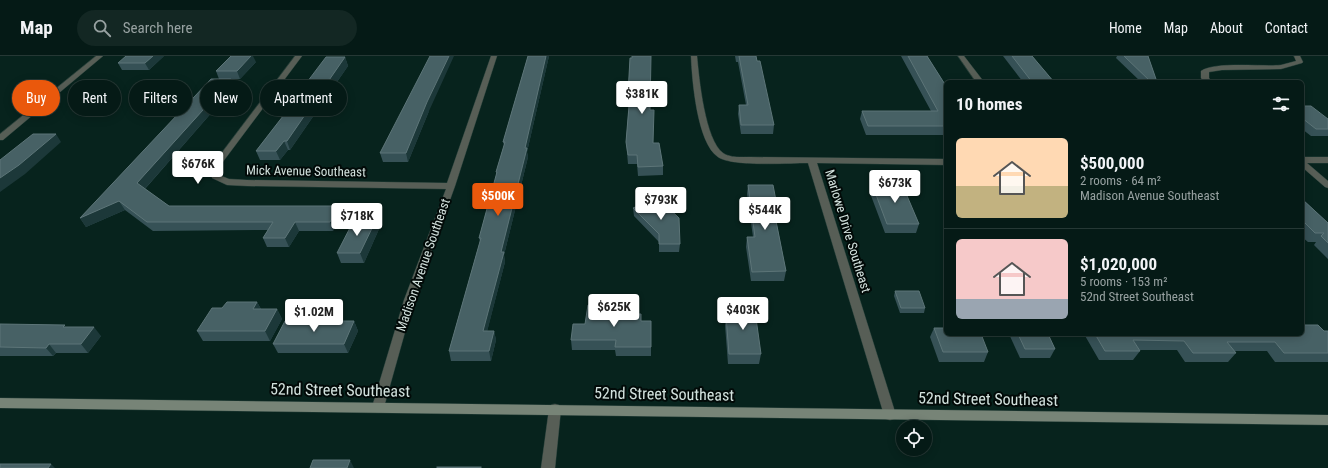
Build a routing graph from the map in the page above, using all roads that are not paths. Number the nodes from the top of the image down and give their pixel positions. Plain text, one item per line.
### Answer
1 (100, 56) edge
2 (299, 56) edge
3 (494, 56) edge
4 (694, 56) edge
5 (962, 56) edge
6 (1298, 56) edge
7 (979, 80) edge
8 (1206, 80) edge
9 (0, 138) edge
10 (1304, 160) edge
11 (1328, 160) edge
12 (812, 161) junction
13 (944, 162) edge
14 (1304, 165) edge
15 (1328, 185) edge
16 (450, 186) junction
17 (0, 403) edge
18 (378, 407) junction
19 (555, 409) junction
20 (890, 415) junction
21 (1328, 420) edge
22 (548, 468) edge

1 - 9 street
2 - 16 street, Mick Avenue Southeast
3 - 16 street, Madison Avenue Southeast
4 - 12 street
5 - 7 street
6 - 8 street
10 - 11 street
12 - 13 street, Marlowe Drive Southeast
12 - 20 street, Marlowe Drive Southeast
14 - 15 street
16 - 18 street, Madison Avenue Southeast
17 - 18 main road, 52nd Street Southeast
18 - 19 main road, 52nd Street Southeast
19 - 20 main road, 52nd Street Southeast
19 - 22 street
20 - 21 main road, 52nd Street Southeast

